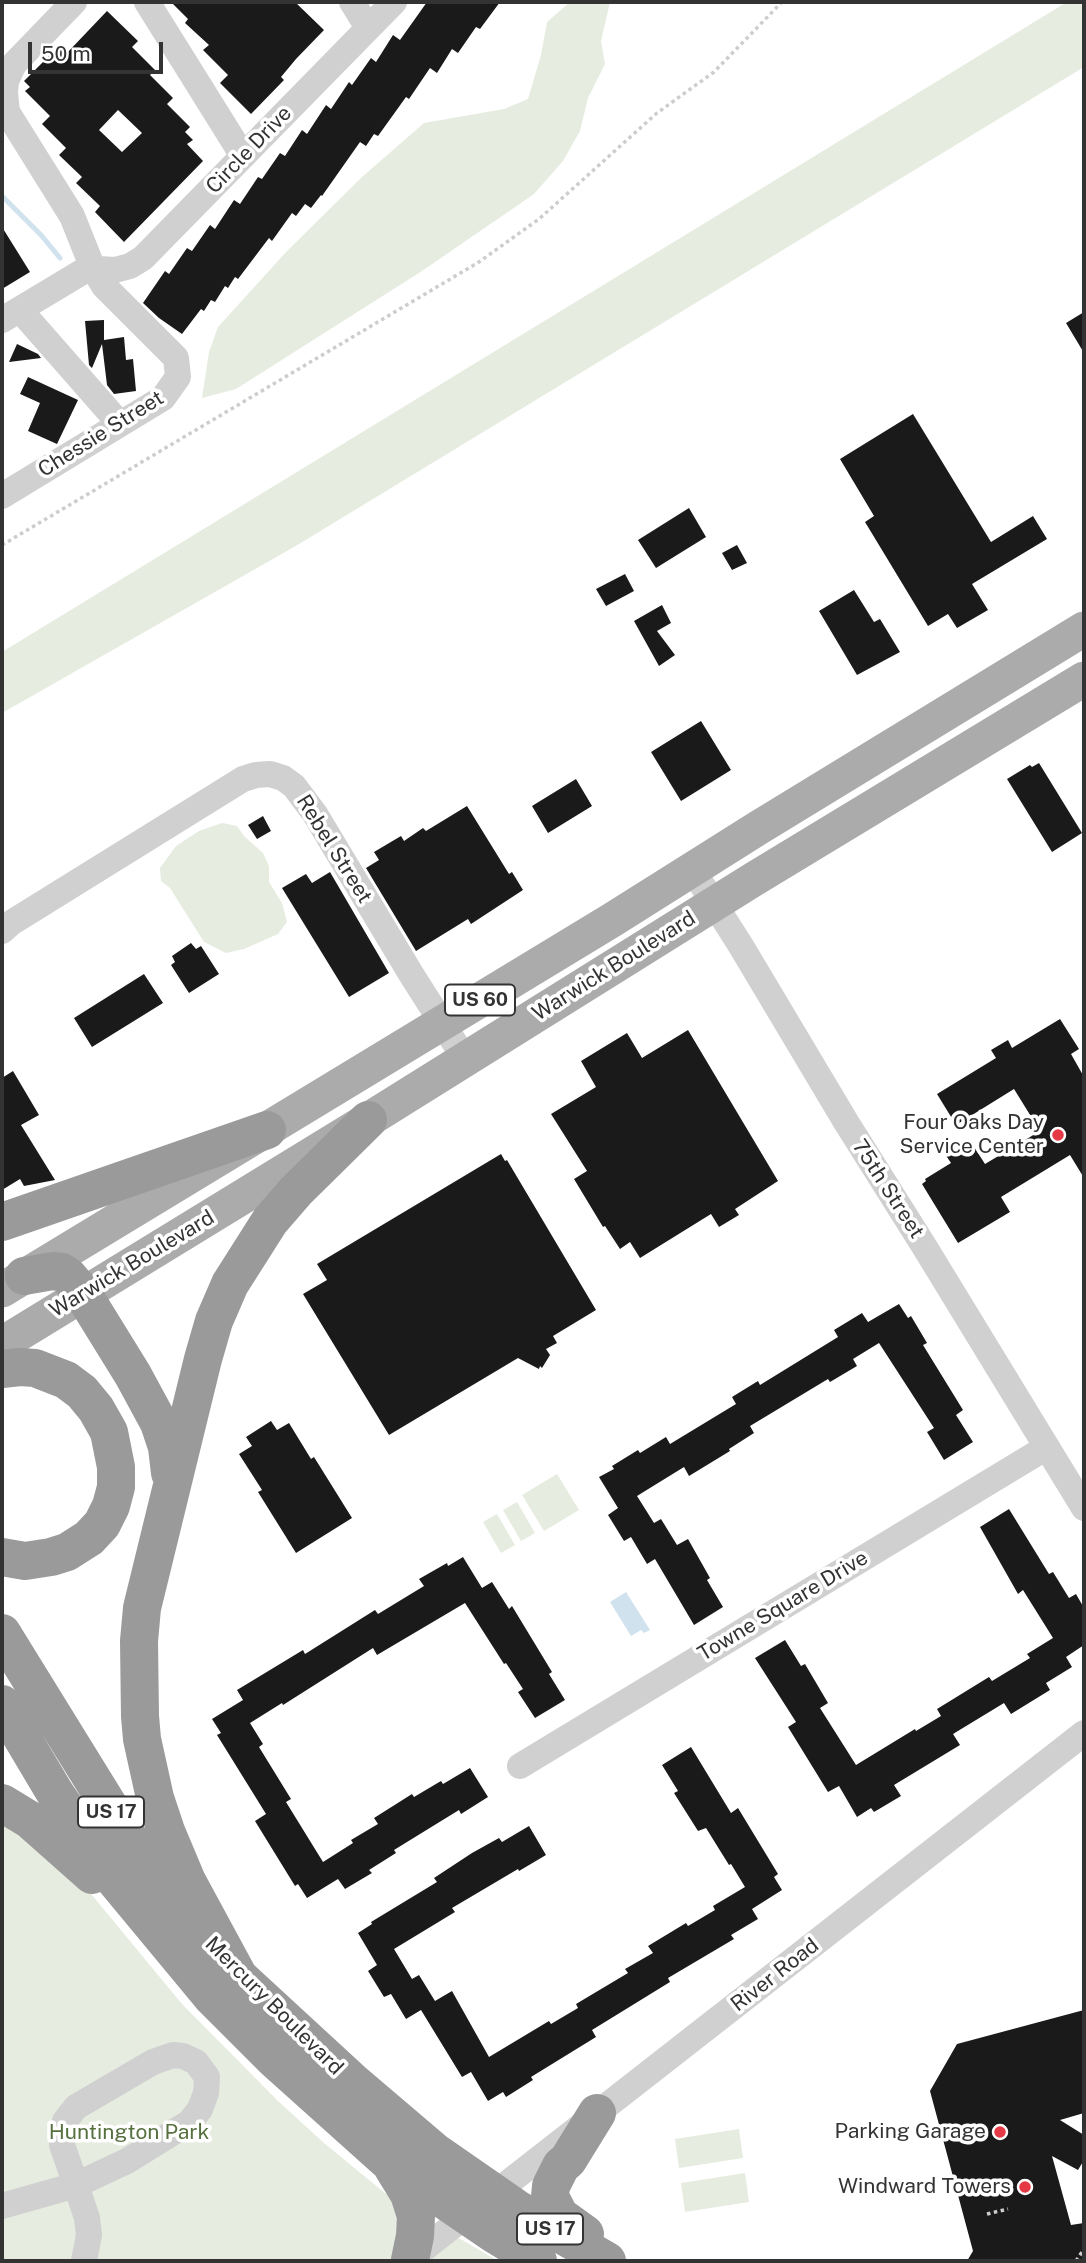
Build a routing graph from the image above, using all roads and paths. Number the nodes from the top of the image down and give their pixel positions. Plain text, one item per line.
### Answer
1 (74, 2) edge
2 (147, 2) edge
3 (352, 2) edge
4 (394, 2) edge
5 (782, 2) edge
6 (368, 28) junction
7 (243, 156) junction
8 (92, 265) junction
9 (11, 315) edge
10 (120, 424) junction
11 (6, 485) edge
12 (2, 545) edge
13 (1084, 629) edge
14 (1084, 679) edge
15 (692, 869) junction
16 (714, 904) junction
17 (2, 931) edge
18 (441, 1023) junction
19 (465, 1059) junction
20 (368, 1120) junction
21 (267, 1130) junction
22 (2, 1222) edge
23 (13, 1283) edge
24 (83, 1294) junction
25 (2, 1344) edge
26 (2, 1369) edge
27 (1047, 1447) junction
28 (172, 1482) junction
29 (1084, 1508) edge
30 (2, 1557) edge
31 (2, 1633) edge
32 (2, 1704) edge
33 (1084, 1733) edge
34 (520, 1766) dead end
35 (2, 1802) edge
36 (155, 1929) junction
37 (239, 1977) junction
38 (597, 2113) junction
39 (390, 2163) junction
40 (76, 2185) junction
41 (481, 2205) junction
42 (2, 2206) edge
43 (1008, 2209) dead end
44 (987, 2214) dead end
45 (1084, 2249) edge
46 (84, 2261) edge
47 (409, 2261) edge
48 (538, 2261) edge
49 (607, 2261) edge
50 (615, 2261) edge
51 (1076, 2261) edge

1 - 8 street
2 - 7 street
3 - 6 street
4 - 6 street, Circle Drive
5 - 12 path
6 - 7 street, Circle Drive
7 - 8 street, Circle Drive
8 - 9 street
8 - 10 street, Chessie Street
9 - 10 street
10 - 11 street, Chessie Street
13 - 15 main road, Warwick Boulevard / US 60
14 - 16 main road, Warwick Boulevard / US 60
15 - 16 street, 75th Street
15 - 18 main road, Warwick Boulevard / US 60
16 - 19 main road, Warwick Boulevard / US 60
16 - 27 street, 75th Street
17 - 18 street, Rebel Street
18 - 19 street, Rebel Street
18 - 21 main road, Warwick Boulevard / US 60
19 - 20 main road, Warwick Boulevard / US 60
20 - 24 main road, Warwick Boulevard / US 60
20 - 28 highway
21 - 22 highway
21 - 23 main road, Warwick Boulevard / US 60
23 - 24 highway
24 - 25 main road, Warwick Boulevard / US 60
24 - 28 highway
26 - 30 highway
27 - 29 street, 75th Street
27 - 34 street, Towne Square Drive
28 - 37 highway
31 - 37 highway, Mercury Boulevard / US 17
32 - 36 highway, Mercury Boulevard / US 17
33 - 38 street, River Road
35 - 36 highway
36 - 39 highway, Mercury Boulevard / US 17
37 - 41 highway, Mercury Boulevard / US 17
38 - 41 street, River Road
38 - 50 highway
39 - 41 highway, Mercury Boulevard / US 17
39 - 47 highway
40 - 40 street
40 - 42 street
40 - 46 street
41 - 47 street, River Road
41 - 48 highway, Mercury Boulevard / US 17
41 - 49 highway, Mercury Boulevard / US 17
43 - 44 path
45 - 51 path

